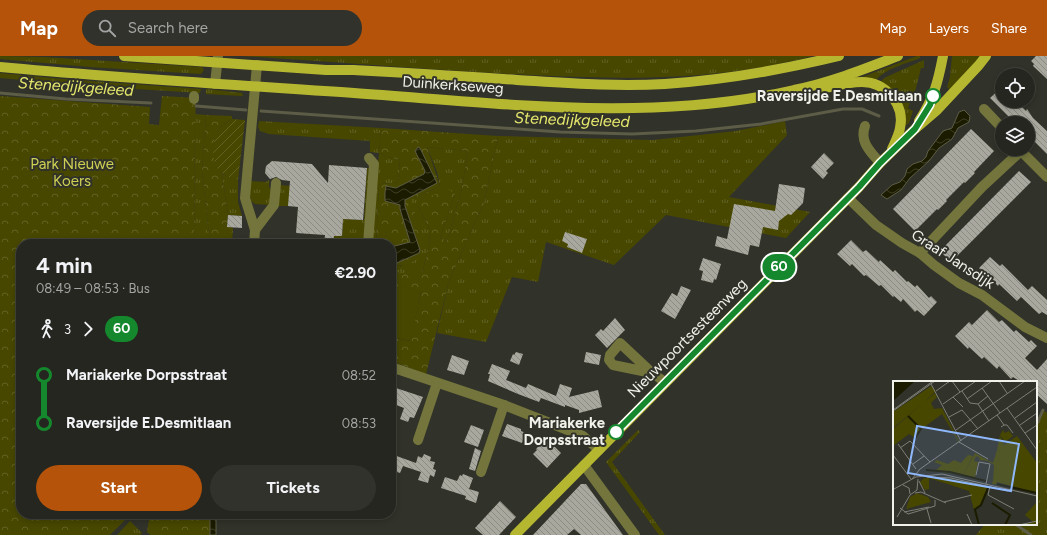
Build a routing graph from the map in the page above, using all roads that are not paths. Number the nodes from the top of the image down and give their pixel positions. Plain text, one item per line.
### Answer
1 (124, 56) edge
2 (839, 56) edge
3 (898, 56) edge
4 (943, 56) edge
5 (986, 56) edge
6 (217, 59) edge
7 (257, 65) junction
8 (0, 67) edge
9 (215, 84) junction
10 (255, 86) junction
11 (754, 98) junction
12 (984, 109) dead end
13 (995, 121) edge
14 (865, 126) dead end
15 (915, 129) junction
16 (891, 152) junction
17 (1014, 156) edge
18 (1026, 156) edge
19 (369, 158) dead end
20 (880, 163) junction
21 (1047, 177) edge
22 (276, 183) dead end
23 (848, 198) junction
24 (255, 230) junction
25 (254, 239) edge
26 (368, 239) edge
27 (920, 253) junction
28 (1047, 338) edge
29 (396, 369) edge
30 (652, 373) dead end
31 (665, 382) junction
32 (437, 383) junction
33 (504, 405) junction
34 (418, 440) dead end
35 (599, 450) junction
36 (584, 465) junction
37 (481, 472) dead end
38 (515, 535) edge
39 (635, 535) edge

1 - 6 main road, Duinkerkseweg
2 - 7 main road, Duinkerkseweg
3 - 11 main road, Duinkerkseweg
4 - 15 main road, Nieuwpoortsesteenweg
5 - 15 main road, Nieuwpoortsesteenweg
6 - 7 main road, Duinkerkseweg
6 - 9 street
7 - 10 street
8 - 9 main road, Duinkerkseweg
9 - 10 main road, Duinkerkseweg
10 - 11 main road, Duinkerkseweg
10 - 24 street
11 - 16 main road
12 - 13 street
14 - 20 street
15 - 16 main road, Nieuwpoortsesteenweg
16 - 20 main road, Nieuwpoortsesteenweg
17 - 27 street
18 - 21 street
19 - 26 street
20 - 23 main road, Nieuwpoortsesteenweg
22 - 24 street
23 - 27 street, Graaf Jansdijk
23 - 31 main road, Nieuwpoortsesteenweg
24 - 25 street
27 - 28 street, Graaf Jansdijk
29 - 32 street
30 - 31 street
31 - 35 main road, Nieuwpoortsesteenweg
32 - 33 street
32 - 34 street
33 - 35 street
33 - 37 street
35 - 36 main road, Nieuwpoortsesteenweg
36 - 38 main road, Nieuwpoortsesteenweg
36 - 39 street

